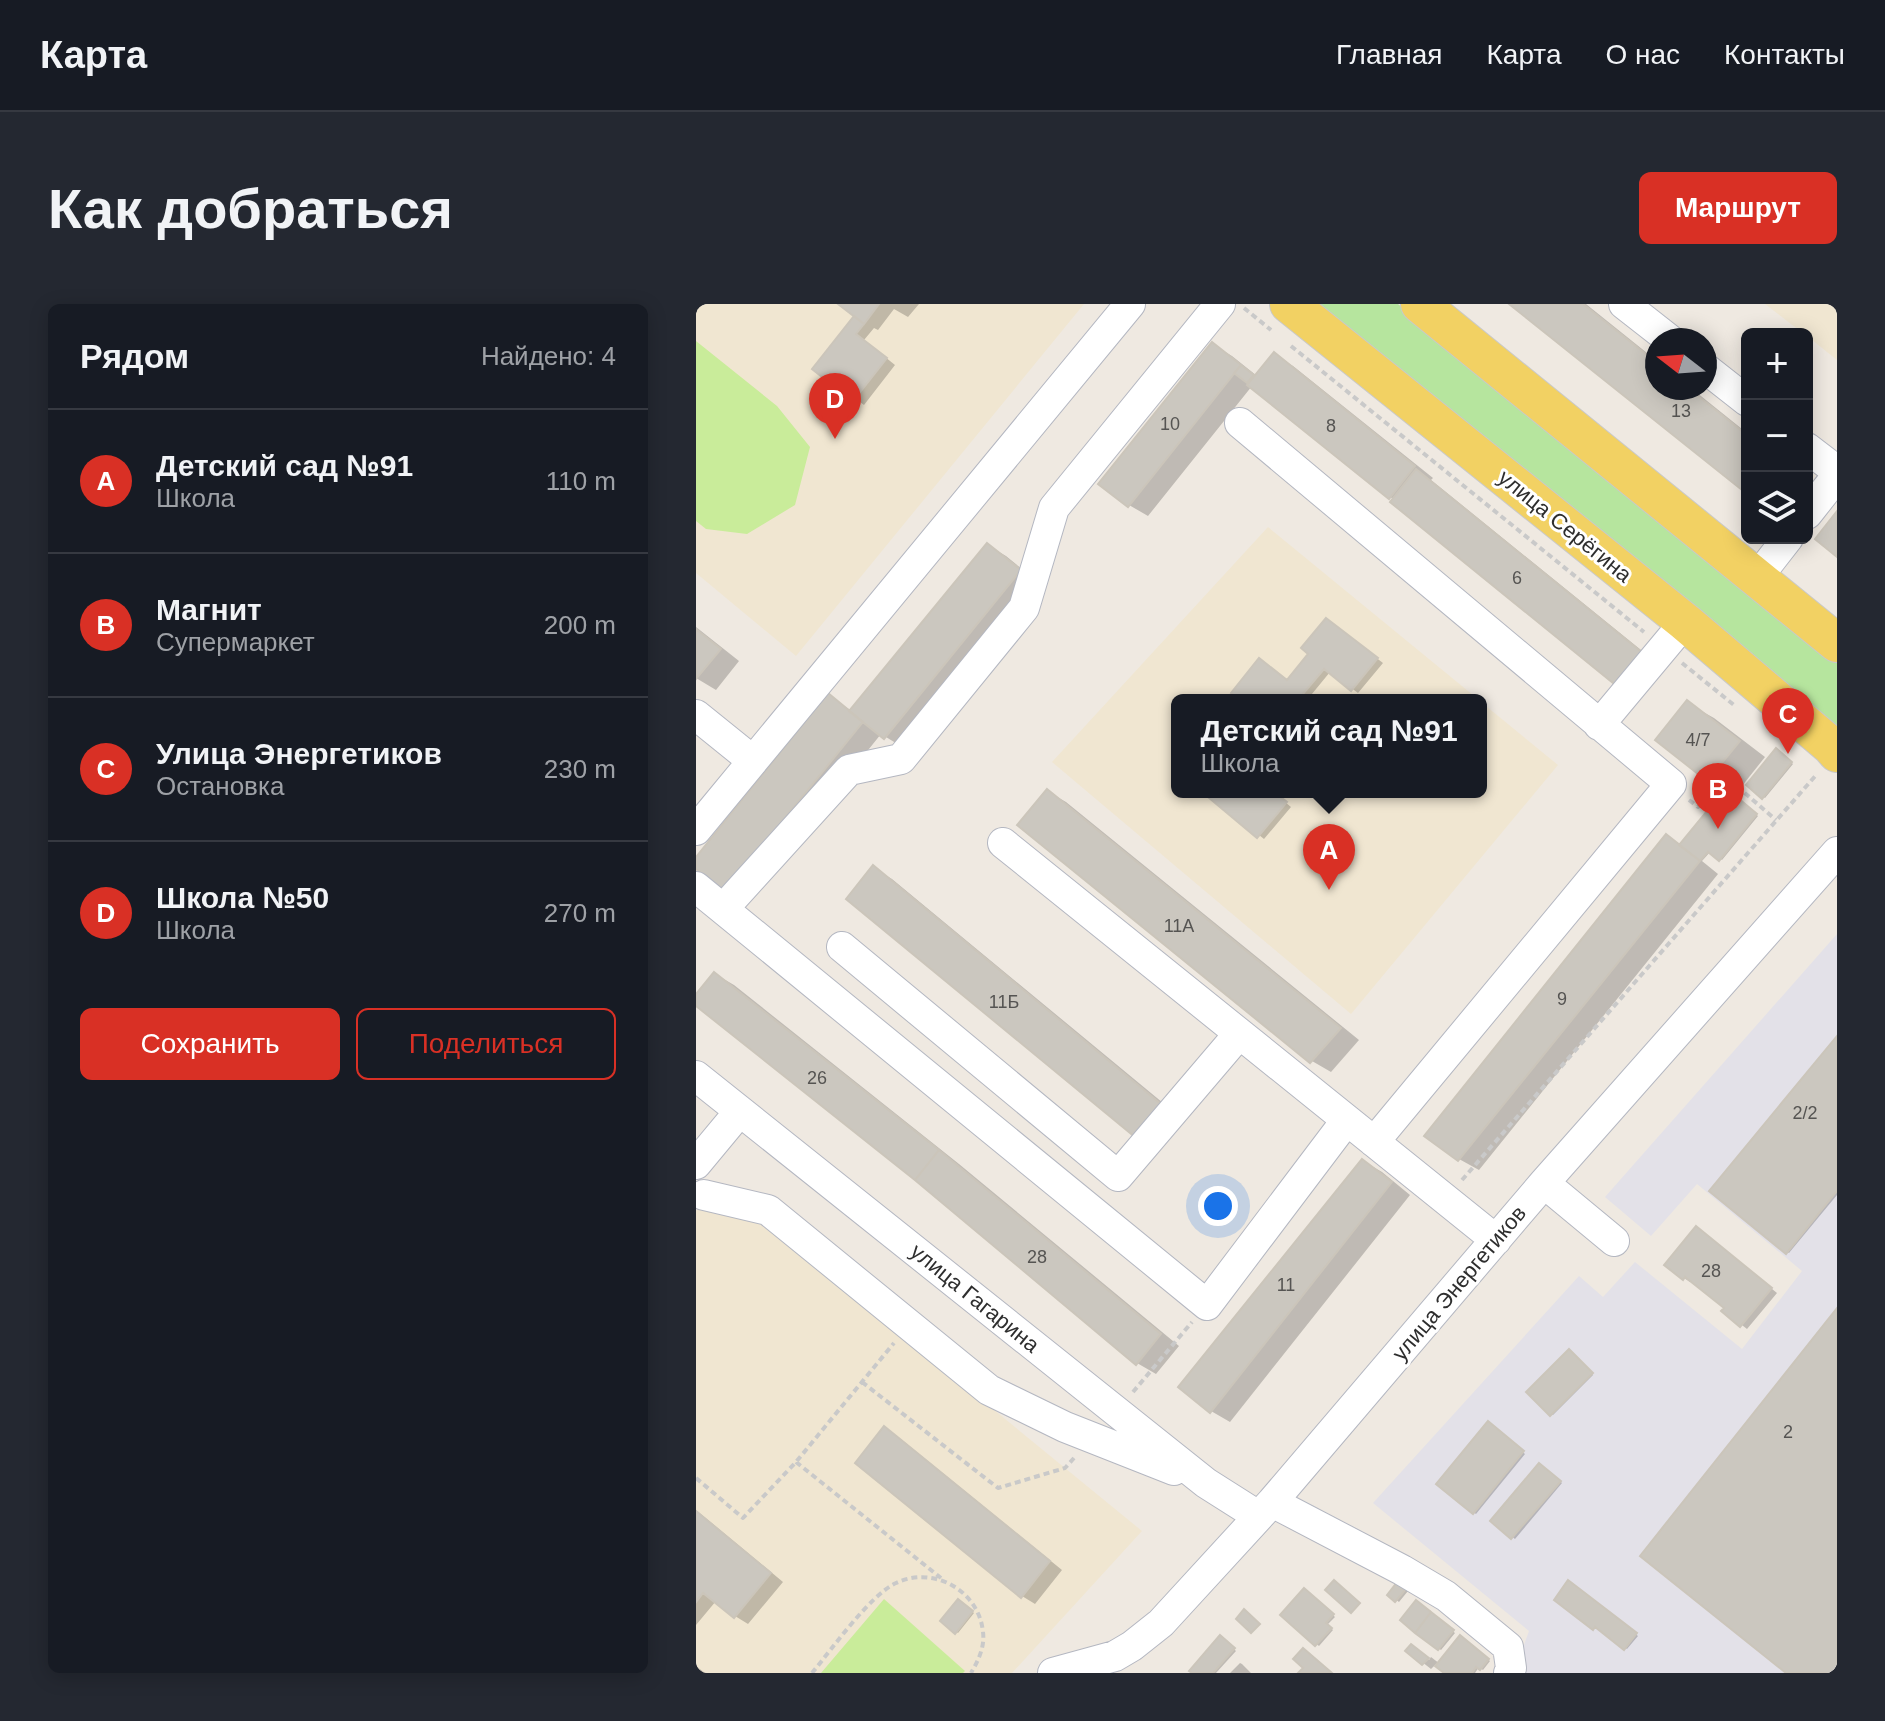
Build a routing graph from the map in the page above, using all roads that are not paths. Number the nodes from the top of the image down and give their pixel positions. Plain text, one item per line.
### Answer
1 (1130, 304) edge
2 (1220, 304) edge
3 (1420, 304) edge
4 (1624, 304) edge
5 (1282, 319) edge
6 (1655, 328) edge
7 (1717, 377) edge
8 (1746, 400) edge
9 (1240, 423) dead end
10 (1813, 453) edge
11 (1837, 474) edge
12 (1813, 506) edge
13 (1783, 544) edge
14 (1756, 579) junction
15 (1674, 635) junction
16 (1837, 643) edge
17 (696, 715) edge
18 (1599, 725) junction
19 (753, 761) junction
20 (1827, 763) edge
21 (696, 829) edge
22 (1003, 843) dead end
23 (1837, 852) edge
24 (696, 887) edge
25 (723, 909) junction
26 (842, 947) dead end
27 (1239, 1034) junction
28 (696, 1076) edge
29 (740, 1111) junction
30 (1346, 1121) junction
31 (1374, 1142) junction
32 (696, 1164) edge
33 (1544, 1183) junction
34 (704, 1195) dead end
35 (1496, 1240) junction
36 (1614, 1241) dead end
37 (1206, 1483) junction
38 (1265, 1509) junction
39 (1053, 1673) edge
40 (1509, 1673) edge

1 - 19 street
2 - 25 street
3 - 14 main road
4 - 6 street
5 - 15 main road, улица Серёгина
7 - 8 street
9 - 18 street
10 - 11 street
11 - 12 street
13 - 14 street
14 - 16 main road
15 - 18 street
15 - 20 main road, улица Серёгина
17 - 19 street
18 - 31 street
19 - 21 street
22 - 27 street
23 - 33 street, улица Энергетиков
24 - 25 street
25 - 30 street
26 - 27 street
27 - 30 street
28 - 29 street, улица Гагарина
29 - 32 street
29 - 37 street, улица Гагарина
30 - 31 street
31 - 35 street
33 - 35 street, улица Энергетиков
33 - 36 street
34 - 37 street
35 - 38 street, улица Энергетиков
37 - 38 street, улица Гагарина
38 - 39 street, улица Энергетиков
38 - 40 street, улица Гагарина

